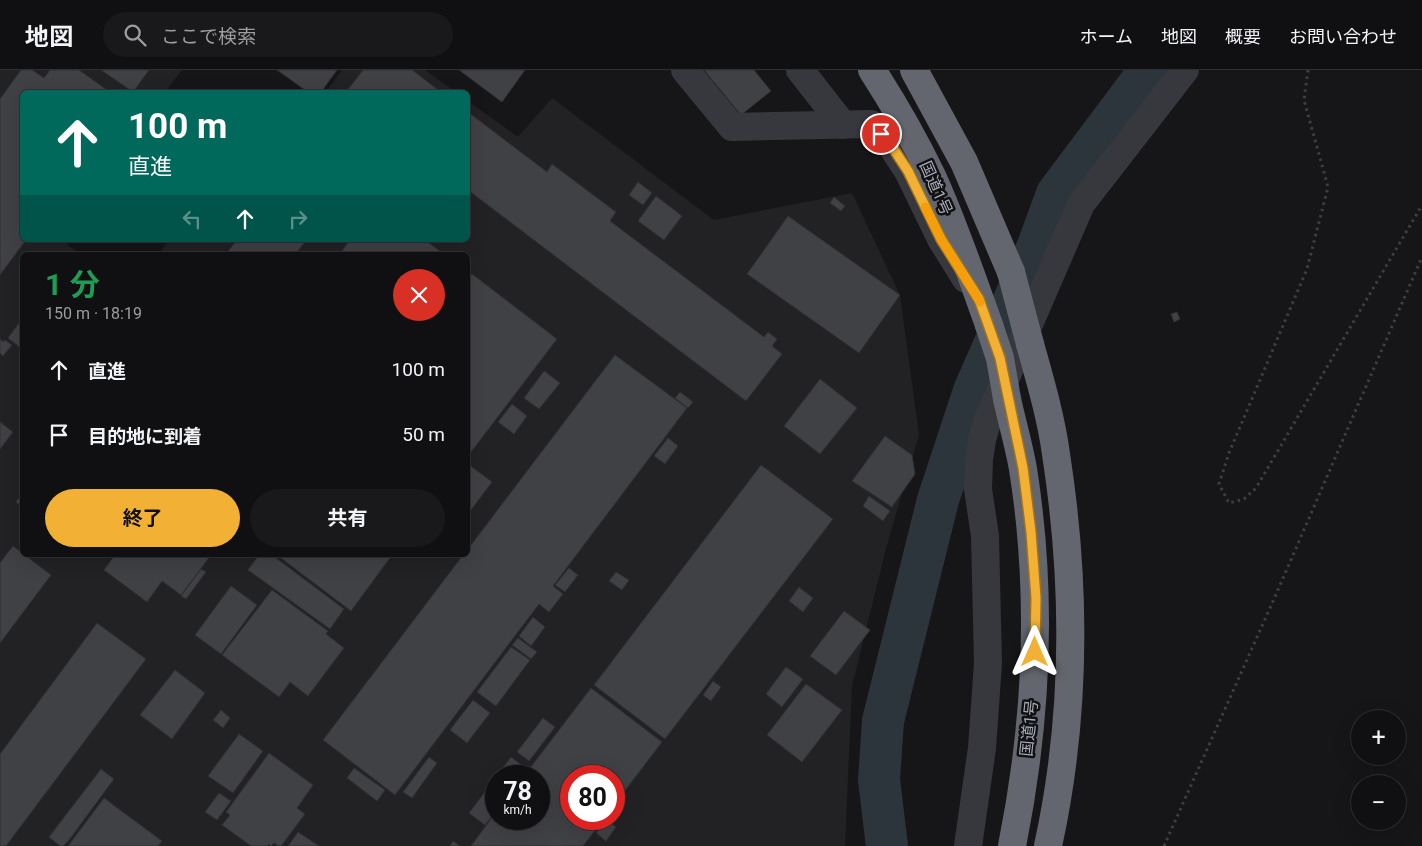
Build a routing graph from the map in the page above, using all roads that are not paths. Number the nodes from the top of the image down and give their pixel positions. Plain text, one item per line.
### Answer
1 (685, 70) edge
2 (800, 70) edge
3 (872, 70) edge
4 (914, 70) edge
5 (1185, 70) edge
6 (843, 124) junction
7 (979, 299) junction
8 (968, 846) edge
9 (1012, 846) edge
10 (1048, 846) edge

1 - 6 lane
2 - 6 lane
3 - 7 highway, 国道1号
4 - 10 highway, bridge
5 - 8 lane
6 - 7 lane
7 - 9 highway, 国道1号, bridge

